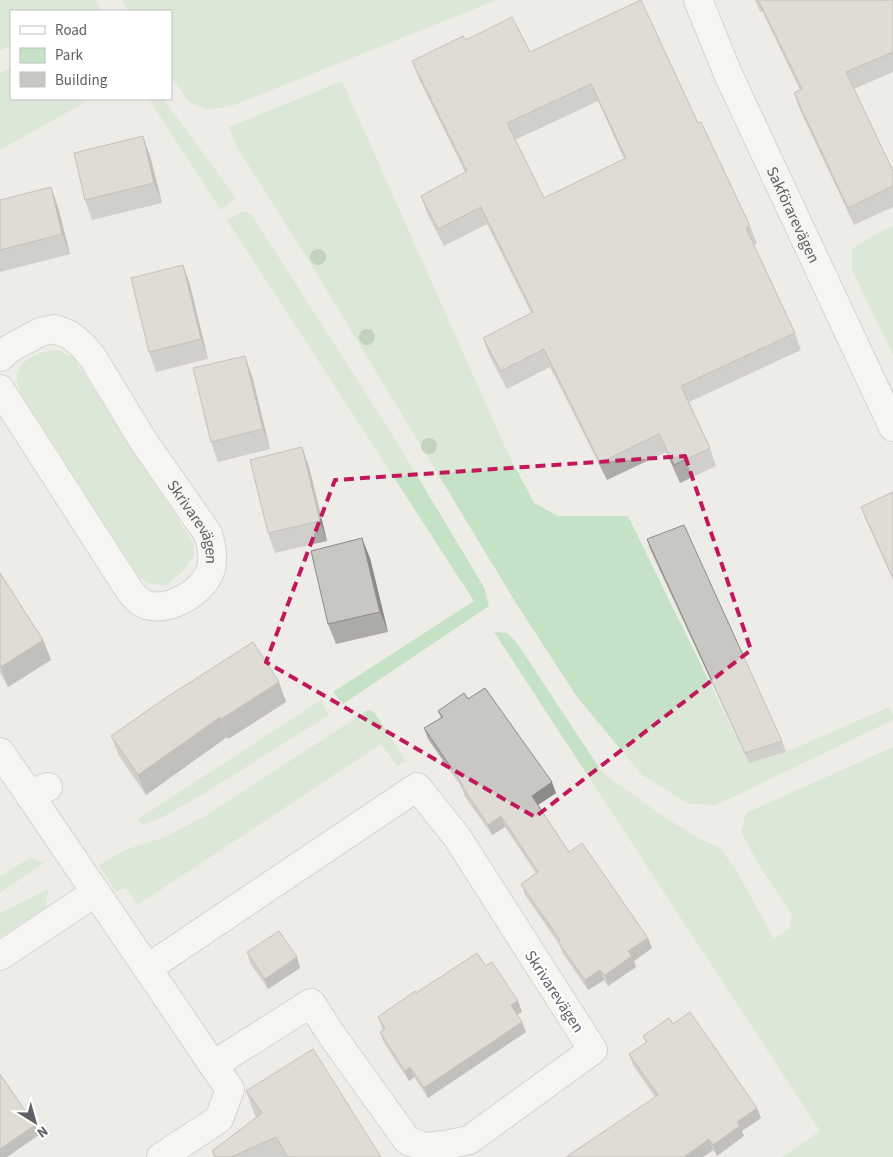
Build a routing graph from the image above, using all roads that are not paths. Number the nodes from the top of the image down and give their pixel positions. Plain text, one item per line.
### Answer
1 (698, 0) edge
2 (0, 357) edge
3 (0, 389) edge
4 (893, 427) edge
5 (0, 752) edge
6 (96, 892) junction
7 (0, 956) edge
8 (148, 968) junction
9 (213, 1065) junction
10 (161, 1157) edge

1 - 4 street, Sakförarevägen
2 - 3 street, Skrivarevägen
5 - 6 street
6 - 7 street
6 - 8 street
8 - 9 street
8 - 9 street, Skrivarevägen
9 - 10 street

